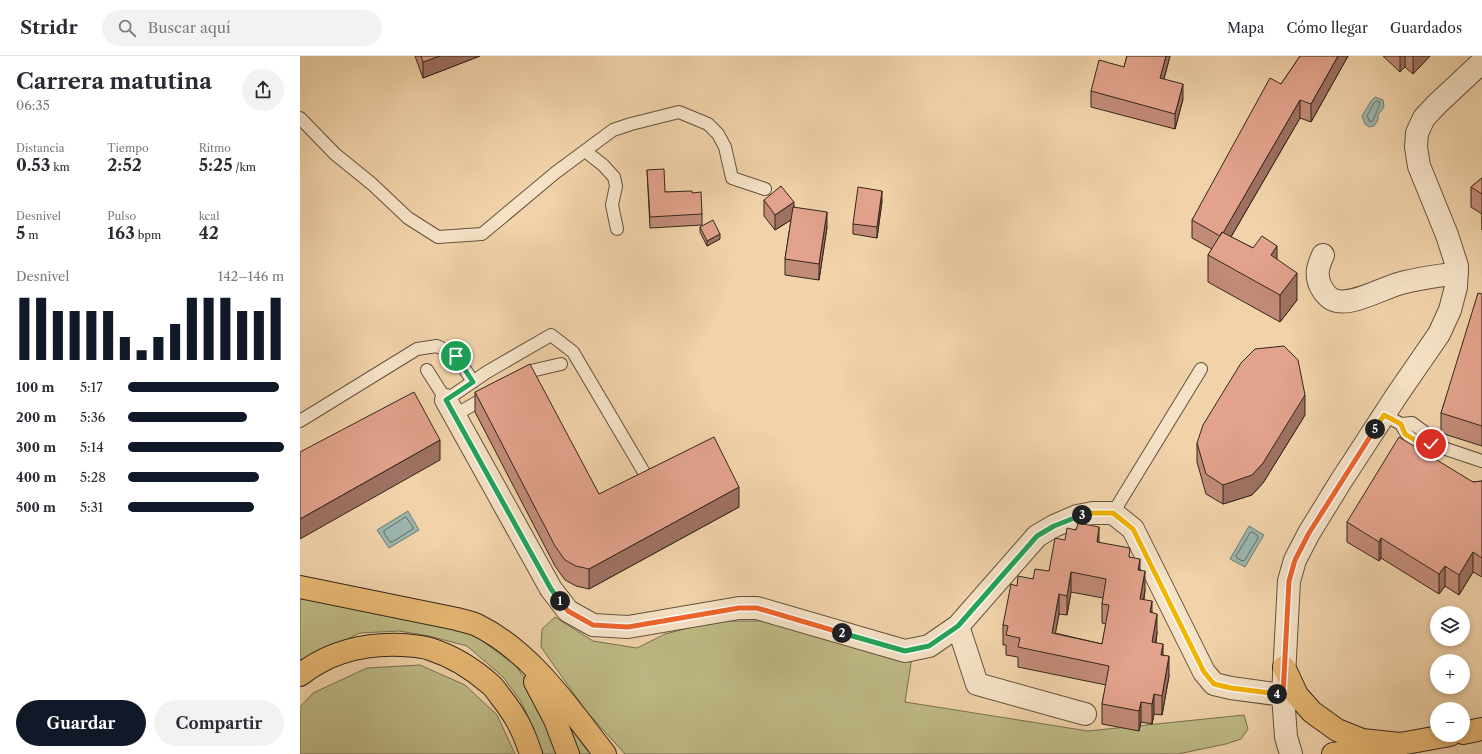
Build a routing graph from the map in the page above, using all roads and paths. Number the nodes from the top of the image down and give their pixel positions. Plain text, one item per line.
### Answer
1 (1482, 62) edge
2 (300, 118) edge
3 (585, 151) junction
4 (765, 189) dead end
5 (617, 229) dead end
6 (1323, 255) dead end
7 (1456, 273) junction
8 (561, 364) dead end
9 (1201, 369) dead end
10 (427, 370) dead end
11 (473, 382) junction
12 (510, 383) edge
13 (496, 391) edge
14 (451, 407) junction
15 (1392, 420) junction
16 (300, 421) edge
17 (1482, 461) edge
18 (645, 474) edge
19 (1113, 513) junction
20 (300, 586) edge
21 (958, 626) junction
22 (521, 656) junction
23 (1284, 667) junction
24 (300, 675) edge
25 (1283, 695) junction
26 (1085, 714) dead end
27 (1482, 729) edge
28 (1470, 731) edge
29 (1430, 739) edge
30 (1400, 744) junction
31 (532, 754) edge
32 (568, 754) edge
33 (605, 754) edge
34 (1291, 754) edge
35 (1333, 754) edge

1 - 7 street
2 - 3 lane
3 - 4 lane
3 - 5 lane
6 - 7 street
7 - 15 street
8 - 12 lane
9 - 19 lane
10 - 14 lane
11 - 14 lane
11 - 16 lane
11 - 18 lane
13 - 14 lane
14 - 21 street
15 - 17 lane
15 - 23 street
19 - 21 street
19 - 25 street
20 - 22 highway
21 - 26 street
22 - 32 highway
22 - 33 highway
23 - 25 street
23 - 30 highway
24 - 31 highway
25 - 34 street
27 - 28 highway
29 - 30 highway
30 - 35 highway

